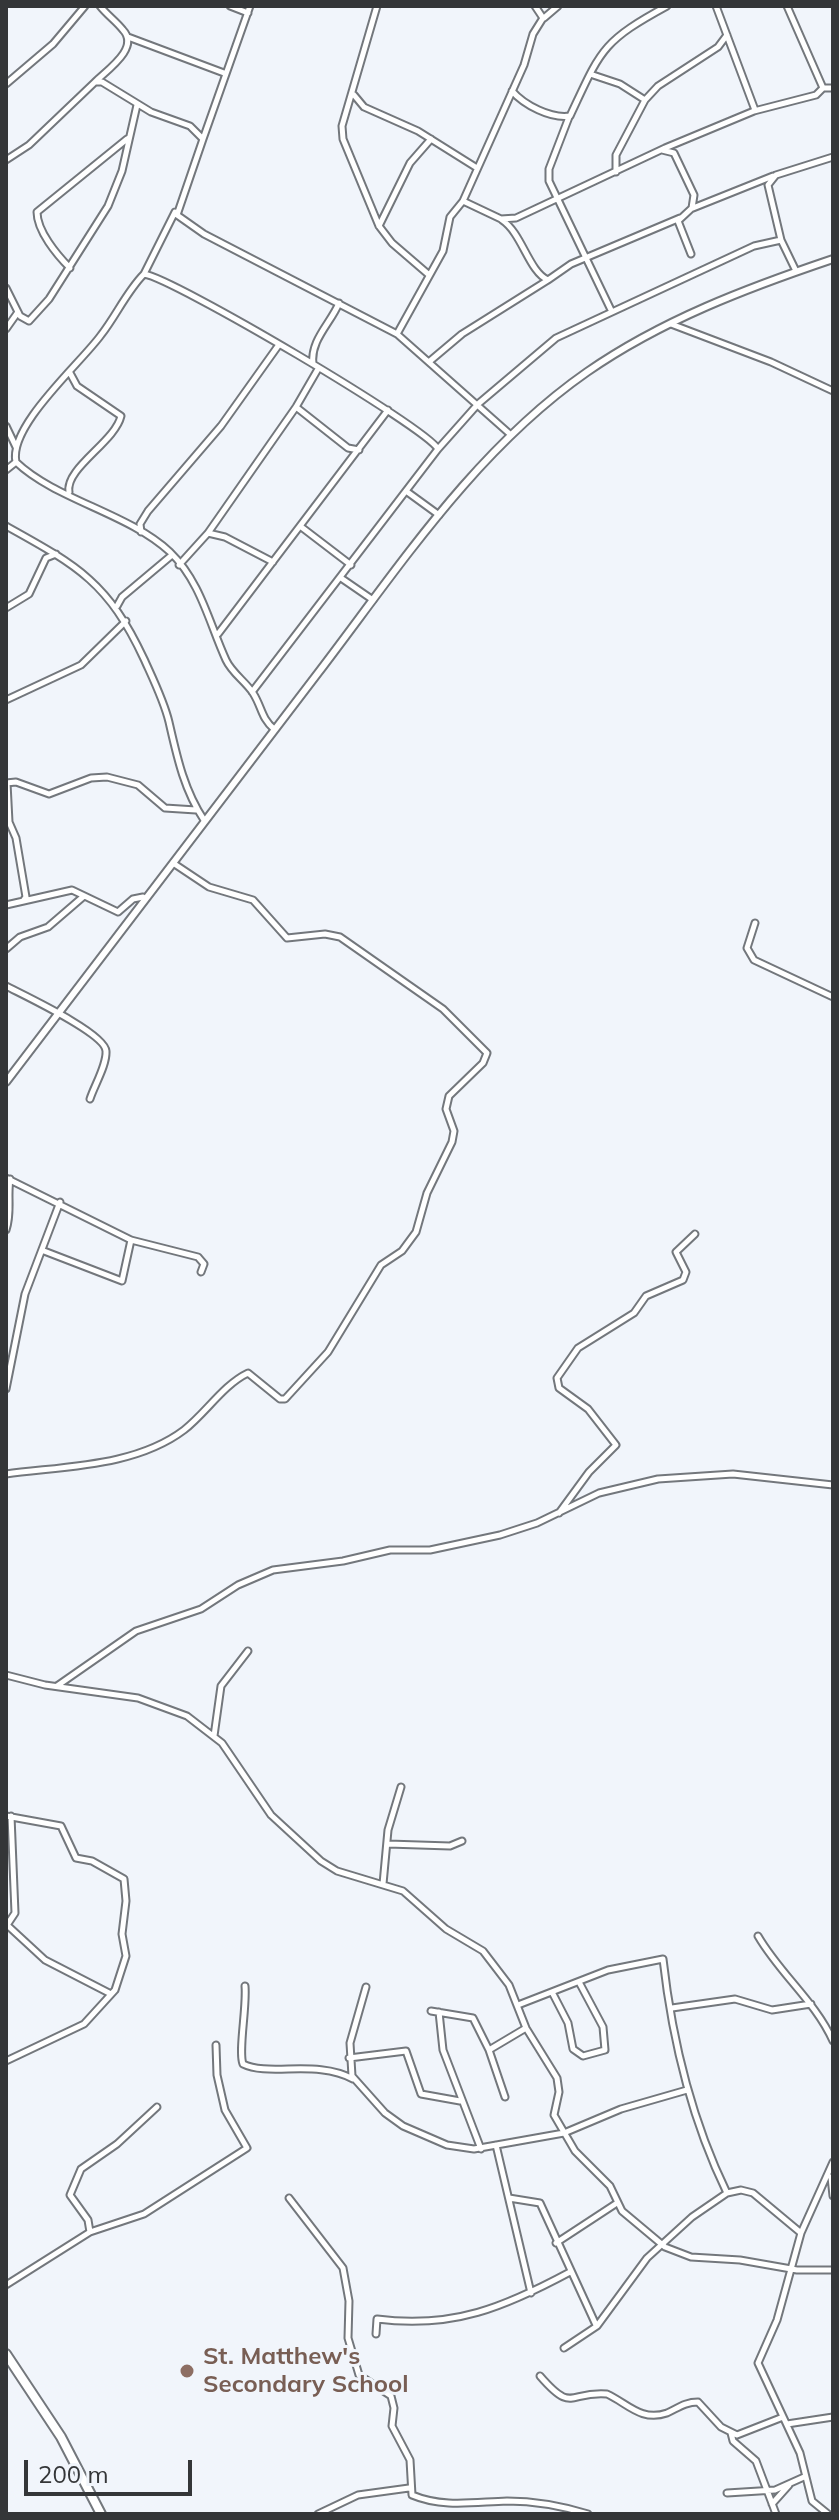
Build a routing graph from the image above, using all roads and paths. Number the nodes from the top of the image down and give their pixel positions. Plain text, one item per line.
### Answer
1 (85, 6) edge
2 (100, 6) edge
3 (230, 6) edge
4 (377, 6) edge
5 (535, 6) edge
6 (558, 6) edge
7 (667, 6) edge
8 (716, 6) edge
9 (787, 6) edge
10 (249, 9) edge
11 (543, 18) junction
12 (727, 35) junction
13 (128, 37) junction
14 (225, 73) junction
15 (590, 74) junction
16 (95, 82) junction
17 (6, 84) edge
18 (823, 88) junction
19 (833, 88) edge
20 (512, 91) junction
21 (353, 94) junction
22 (751, 98) junction
23 (519, 99) junction
24 (645, 100) junction
25 (507, 102) junction
26 (137, 105) junction
27 (763, 108) junction
28 (755, 110) junction
29 (570, 116) junction
30 (557, 117) junction
31 (564, 129) junction
32 (128, 138) junction
33 (203, 139) junction
34 (431, 139) junction
35 (661, 150) junction
36 (833, 157) edge
37 (6, 160) edge
38 (478, 168) junction
39 (616, 172) junction
40 (776, 175) junction
41 (558, 200) junction
42 (463, 201) junction
43 (692, 208) junction
44 (175, 211) junction
45 (516, 218) junction
46 (680, 218) junction
47 (501, 219) junction
48 (379, 226) junction
49 (514, 230) junction
50 (781, 240) junction
51 (691, 254) dead end
52 (587, 259) junction
53 (833, 259) edge
54 (70, 268) junction
55 (796, 271) junction
56 (144, 274) junction
57 (428, 274) junction
58 (548, 280) junction
59 (6, 288) edge
60 (339, 303) junction
61 (611, 310) junction
62 (18, 312) junction
63 (670, 323) junction
64 (6, 329) edge
65 (397, 334) junction
66 (278, 346) junction
67 (430, 361) junction
68 (315, 367) junction
69 (70, 373) junction
70 (833, 391) edge
71 (478, 404) junction
72 (296, 407) junction
73 (388, 410) junction
74 (6, 426) edge
75 (511, 435) junction
76 (17, 448) junction
77 (348, 448) junction
78 (438, 449) junction
79 (359, 450) junction
80 (352, 459) junction
81 (16, 462) junction
82 (6, 470) edge
83 (406, 491) junction
84 (69, 493) junction
85 (439, 515) junction
86 (6, 526) edge
87 (300, 526) junction
88 (6, 532) edge
89 (141, 532) junction
90 (208, 533) junction
91 (20, 534) junction
92 (56, 554) junction
93 (172, 555) junction
94 (273, 562) junction
95 (179, 565) junction
96 (351, 565) junction
97 (341, 578) junction
98 (107, 596) junction
99 (122, 597) junction
100 (373, 601) junction
101 (117, 606) junction
102 (6, 608) edge
103 (126, 621) junction
104 (218, 634) junction
105 (252, 692) junction
106 (6, 700) edge
107 (274, 729) junction
108 (6, 783) edge
109 (197, 811) junction
110 (204, 820) junction
111 (173, 863) junction
112 (84, 896) junction
113 (143, 897) junction
114 (23, 901) junction
115 (6, 905) edge
116 (755, 923) dead end
117 (6, 949) edge
118 (6, 986) edge
119 (833, 997) edge
120 (59, 1013) junction
121 (6, 1082) edge
122 (90, 1099) dead end
123 (8, 1178) edge
124 (60, 1202) junction
125 (6, 1230) edge
126 (695, 1234) dead end
127 (131, 1240) junction
128 (44, 1251) junction
129 (201, 1272) dead end
130 (6, 1389) edge
131 (6, 1474) edge
132 (833, 1485) edge
133 (558, 1514) junction
134 (248, 1651) dead end
135 (6, 1675) edge
136 (56, 1686) junction
137 (214, 1736) junction
138 (401, 1787) dead end
139 (8, 1816) edge
140 (462, 1841) dead end
141 (388, 1844) junction
142 (383, 1884) junction
143 (7, 1925) edge
144 (758, 1936) dead end
145 (579, 1982) junction
146 (245, 1986) dead end
147 (366, 1987) dead end
148 (552, 1992) junction
149 (111, 1994) junction
150 (811, 2004) junction
151 (518, 2005) junction
152 (672, 2008) junction
153 (431, 2011) dead end
154 (439, 2012) junction
155 (526, 2028) junction
156 (833, 2041) edge
157 (216, 2045) dead end
158 (489, 2050) junction
159 (349, 2058) junction
160 (6, 2061) edge
161 (354, 2080) junction
162 (687, 2090) junction
163 (505, 2097) dead end
164 (460, 2101) junction
165 (157, 2107) dead end
166 (564, 2133) junction
167 (496, 2145) junction
168 (481, 2149) junction
169 (833, 2162) edge
170 (830, 2176) edge
171 (727, 2193) junction
172 (833, 2196) edge
173 (289, 2198) dead end
174 (509, 2198) junction
175 (617, 2203) junction
176 (90, 2232) junction
177 (801, 2233) junction
178 (556, 2243) junction
179 (662, 2245) junction
180 (789, 2269) junction
181 (833, 2270) edge
182 (570, 2272) junction
183 (6, 2285) edge
184 (531, 2293) junction
185 (597, 2326) junction
186 (376, 2334) dead end
187 (564, 2348) dead end
188 (6, 2354) edge
189 (540, 2376) dead end
190 (783, 2417) junction
191 (833, 2417) edge
192 (787, 2424) junction
193 (731, 2433) junction
194 (804, 2477) junction
195 (790, 2485) junction
196 (409, 2488) junction
197 (766, 2491) junction
198 (727, 2493) dead end
199 (772, 2504) junction
200 (101, 2514) edge
201 (318, 2514) edge
202 (588, 2514) edge
203 (776, 2514) edge
204 (828, 2514) edge

1 - 17 street
2 - 13 street
3 - 10 street
4 - 21 street
5 - 11 street
6 - 11 street
7 - 15 street
8 - 12 street
9 - 18 street
10 - 14 street
11 - 20 street
12 - 22 street
12 - 24 street
13 - 14 street
13 - 16 street
14 - 33 street
15 - 24 street
15 - 29 street
16 - 26 street
16 - 37 street
18 - 19 street
18 - 27 street
20 - 23 street
20 - 25 street
21 - 34 street
21 - 48 street
22 - 27 street
22 - 28 street
23 - 25 street
23 - 30 street
24 - 39 street
25 - 38 street
26 - 32 street
26 - 33 street
27 - 28 street
28 - 35 street
29 - 30 street
29 - 31 street
30 - 31 street
31 - 41 street
32 - 54 street
32 - 54 street
33 - 44 street
34 - 38 street
34 - 48 street
35 - 39 street
35 - 43 street
36 - 40 street
38 - 42 street
39 - 41 street
40 - 43 street
40 - 50 street
41 - 45 street
41 - 52 street
42 - 47 street
42 - 57 street
43 - 46 street
44 - 56 street
44 - 60 street
45 - 47 street
45 - 49 street
46 - 51 street
46 - 52 street
47 - 49 street
48 - 57 street
49 - 58 street
50 - 55 street
50 - 61 street
52 - 58 street
52 - 61 street
53 - 55 main road
54 - 62 street
55 - 63 main road
56 - 66 street
56 - 69 street
57 - 65 street
58 - 67 street
59 - 62 street
60 - 65 street
60 - 68 street
61 - 71 street
62 - 64 street
63 - 70 street
63 - 75 main road
65 - 67 street
66 - 68 street
66 - 89 street
67 - 71 street
68 - 72 street
68 - 73 street
69 - 76 street
69 - 84 street
71 - 75 street
71 - 78 street
72 - 77 street
72 - 90 street
73 - 78 street
73 - 79 street
74 - 76 street
75 - 85 main road
76 - 81 street
77 - 79 street
77 - 80 street
78 - 83 street
79 - 80 street
80 - 87 street
81 - 82 street
81 - 84 street
83 - 85 street
83 - 96 street
84 - 89 street
85 - 100 main road
86 - 91 street
87 - 94 street
87 - 96 street
88 - 91 street
89 - 93 street
90 - 94 street
90 - 95 street
91 - 92 street
92 - 98 street
92 - 102 street
93 - 95 street
93 - 99 street
94 - 104 street
95 - 104 street
96 - 97 street
97 - 100 street
97 - 105 street
98 - 99 street
98 - 101 street
99 - 101 street
100 - 107 main road
101 - 103 street
103 - 106 street
103 - 109 street
104 - 105 street
105 - 107 street
107 - 110 main road
108 - 109 street
108 - 114 street
109 - 110 street
110 - 111 main road
111 - 113 main road
111 - 131 street
112 - 113 street
112 - 114 street
112 - 117 street
113 - 120 main road
114 - 115 street
116 - 119 street
118 - 120 street
120 - 121 main road
120 - 122 street
123 - 124 street
123 - 125 street
124 - 127 street
124 - 128 street
126 - 133 street
127 - 128 street
127 - 129 street
128 - 130 street
132 - 133 street
133 - 136 street
134 - 137 street
135 - 136 street
136 - 137 street
137 - 142 street
138 - 141 street
139 - 143 street
139 - 149 street
140 - 141 street
141 - 142 street
142 - 151 street
143 - 149 street
144 - 150 street
145 - 148 street
145 - 148 street
145 - 152 street
146 - 161 street
147 - 159 street
148 - 151 street
149 - 160 street
150 - 152 street
150 - 156 street
151 - 155 street
152 - 162 street
153 - 154 street
154 - 158 street
154 - 164 street
155 - 158 street
155 - 166 street
157 - 176 street
158 - 163 street
159 - 161 street
159 - 164 street
161 - 168 street
162 - 166 street
162 - 171 street
164 - 168 street
165 - 176 street
166 - 167 street
166 - 175 street
167 - 168 street
167 - 174 street
169 - 170 street
170 - 172 street
170 - 177 street
171 - 177 street
171 - 179 street
173 - 196 street
174 - 178 street
174 - 184 street
175 - 178 street
175 - 179 street
176 - 183 street
177 - 180 street
178 - 182 street
179 - 180 street
179 - 185 street
180 - 181 street
180 - 190 street
182 - 184 street
182 - 185 street
184 - 186 street
185 - 187 street
188 - 200 highway
189 - 193 street
190 - 192 street
190 - 193 street
191 - 192 street
192 - 194 street
193 - 197 street
194 - 195 street
194 - 204 street
195 - 197 street
195 - 199 street
196 - 201 street
196 - 202 street
197 - 198 street
197 - 199 street
199 - 203 street

